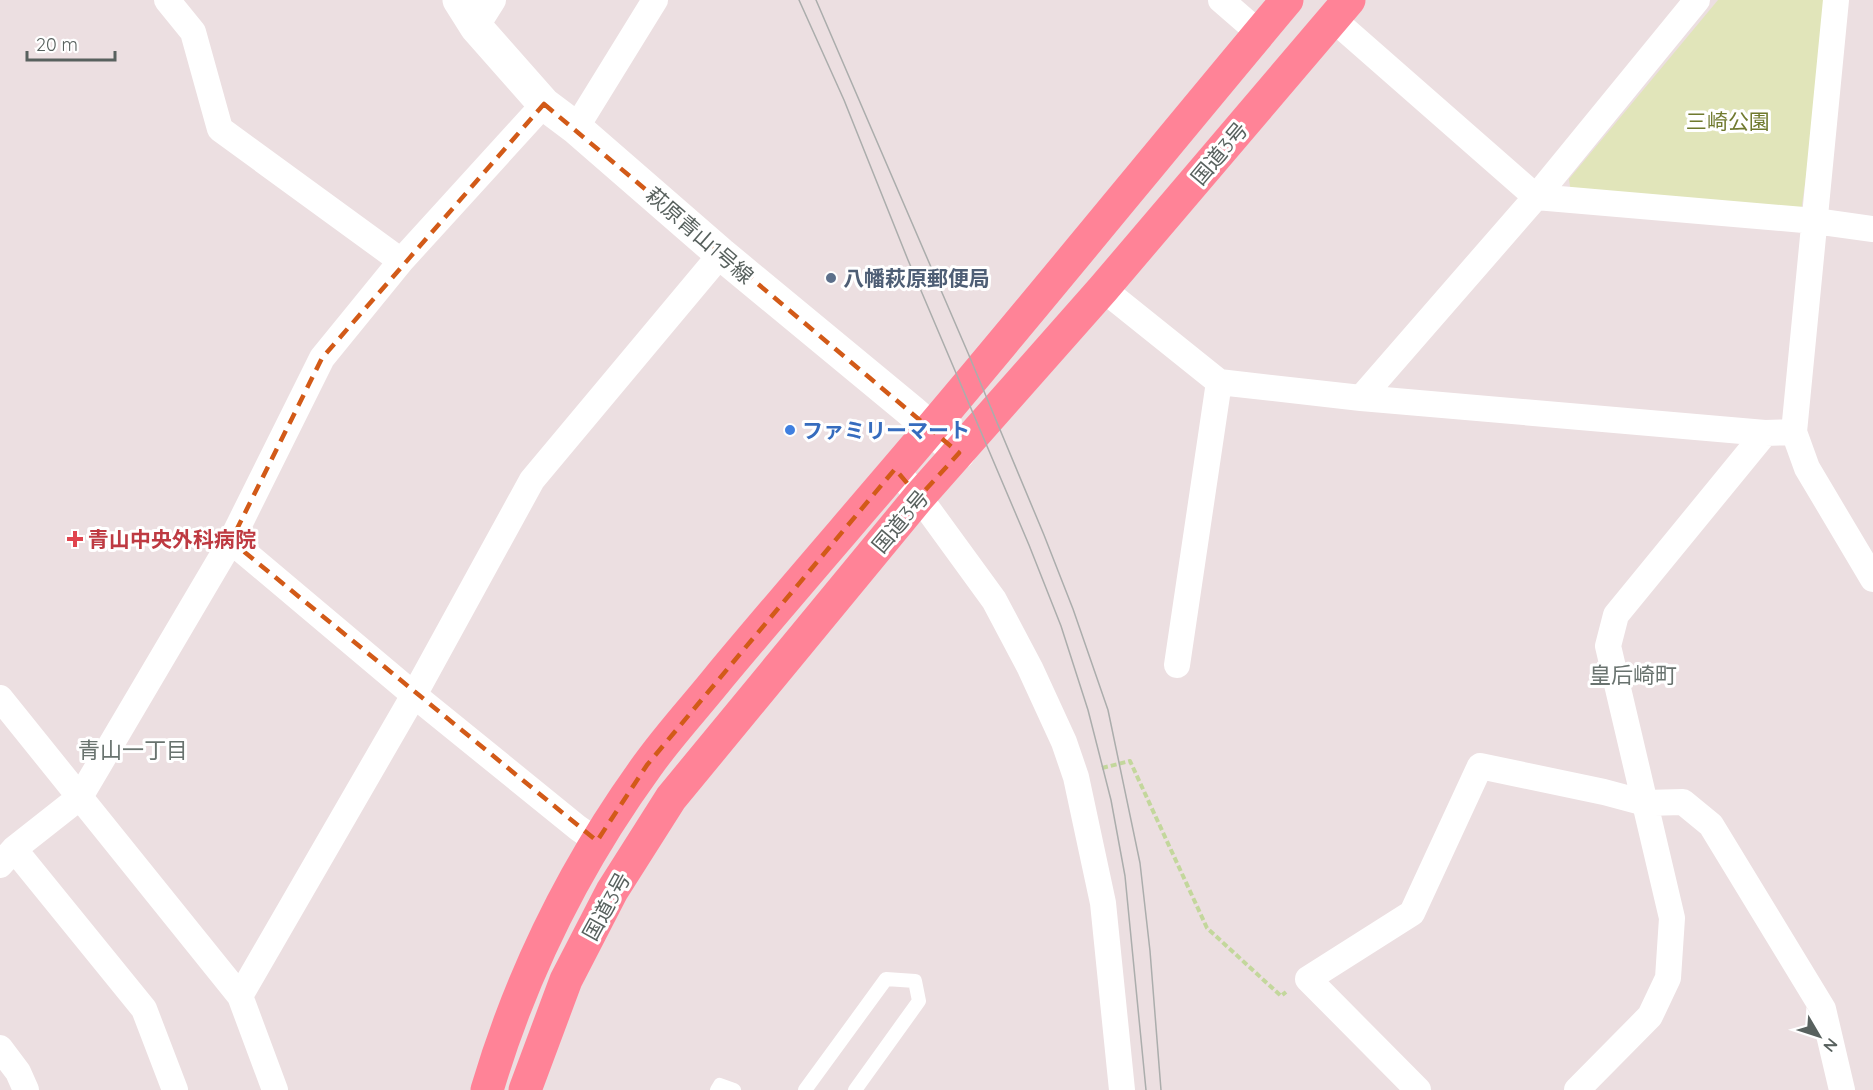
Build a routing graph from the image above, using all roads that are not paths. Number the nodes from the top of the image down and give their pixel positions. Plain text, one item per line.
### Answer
1 (167, 0) edge
2 (655, 0) edge
3 (1221, 0) edge
4 (1287, 0) edge
5 (1697, 0) edge
6 (1836, 0) edge
7 (476, 9) edge
8 (1341, 10) edge
9 (1259, 33) junction
10 (543, 104) junction
11 (576, 128) junction
12 (1536, 196) junction
13 (1815, 221) junction
14 (1873, 229) edge
15 (721, 254) junction
16 (401, 261) junction
17 (1103, 289) junction
18 (1219, 382) junction
19 (1361, 398) junction
20 (931, 428) junction
21 (1794, 432) junction
22 (1765, 433) junction
23 (959, 453) junction
24 (895, 469) junction
25 (919, 497) junction
26 (231, 541) junction
27 (1873, 579) edge
28 (1177, 665) dead end
29 (414, 695) junction
30 (0, 698) edge
31 (80, 797) junction
32 (1645, 803) junction
33 (597, 841) junction
34 (7, 857) edge
35 (240, 996) junction
36 (0, 1048) edge
37 (26, 1090) edge
38 (175, 1090) edge
39 (275, 1090) edge
40 (487, 1090) edge
41 (525, 1090) edge
42 (717, 1090) edge
43 (735, 1090) edge
44 (806, 1090) edge
45 (855, 1090) edge
46 (1122, 1090) edge
47 (1418, 1090) edge
48 (1577, 1090) edge
49 (1842, 1090) edge

1 - 16 street
2 - 11 street
3 - 9 street
4 - 9 highway, 国道3号
5 - 12 street
6 - 13 street
7 - 10 street, 萩原青山1号線
8 - 12 street
8 - 17 highway, 国道3号
9 - 20 highway, 国道3号
10 - 11 street, 萩原青山1号線
10 - 16 street
11 - 15 street, 萩原青山1号線
12 - 13 street
12 - 19 street
13 - 14 street
13 - 21 street
15 - 20 street, 萩原青山1号線
15 - 29 street
16 - 26 street
17 - 18 street
17 - 23 highway, 国道3号
18 - 19 street
18 - 28 street
19 - 22 street
20 - 23 street, 萩原青山1号線
20 - 24 highway, 国道3号
21 - 22 street
21 - 27 street
22 - 32 street
23 - 25 highway, 国道3号
24 - 25 street
24 - 33 highway, 国道3号
25 - 41 highway, 国道3号
25 - 46 street
26 - 29 street
26 - 31 street
29 - 33 street
29 - 35 street
30 - 31 street
31 - 34 street
31 - 35 street
32 - 47 street
32 - 48 street
32 - 49 street
33 - 40 highway, 国道3号
34 - 38 street
35 - 39 street
36 - 37 street
42 - 43 lane
44 - 45 lane

